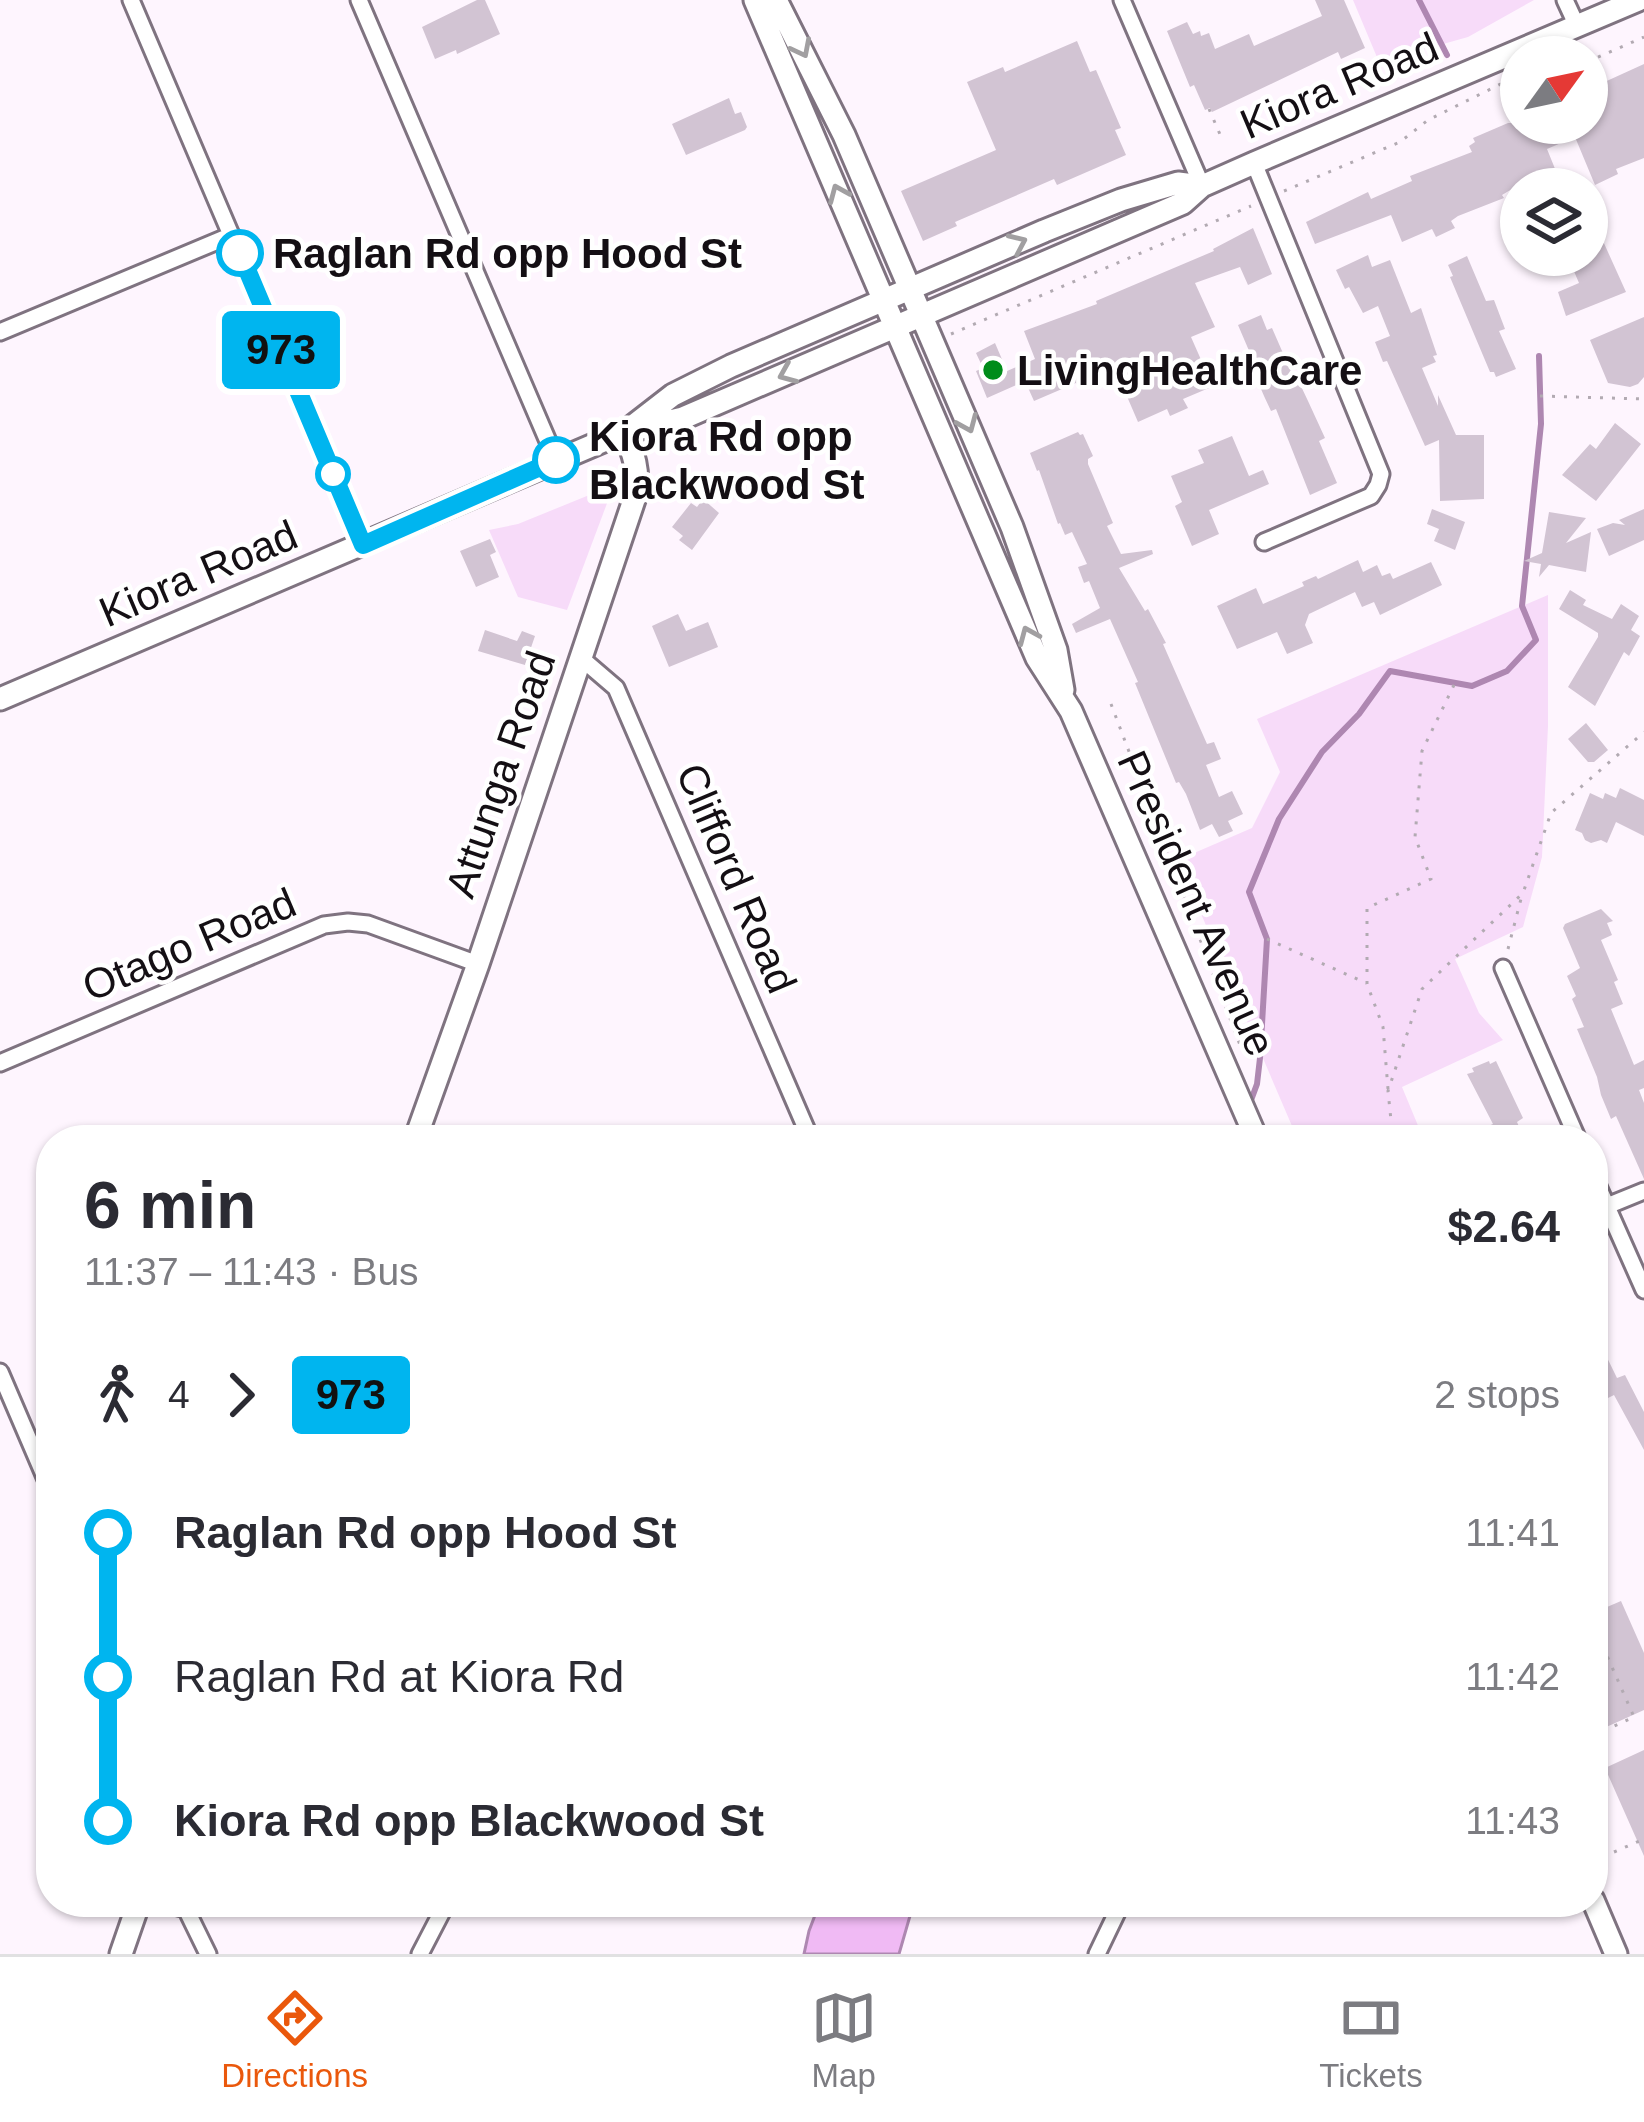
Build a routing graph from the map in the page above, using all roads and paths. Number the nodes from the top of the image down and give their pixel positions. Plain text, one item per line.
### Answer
1 (131, 0) edge
2 (359, 0) edge
3 (755, 0) edge
4 (776, 0) edge
5 (1122, 0) edge
6 (1565, 0) edge
7 (1638, 0) edge
8 (1577, 26) junction
9 (1644, 37) edge
10 (1608, 53) edge
11 (1500, 84) edge
12 (1208, 109) dead end
13 (1222, 140) dead end
14 (1254, 163) junction
15 (1202, 186) junction
16 (1277, 194) dead end
17 (1260, 202) dead end
18 (232, 235) junction
19 (910, 290) junction
20 (883, 301) junction
21 (922, 316) junction
22 (895, 328) junction
23 (0, 332) edge
24 (950, 335) dead end
25 (1540, 396) dead end
26 (1644, 399) edge
27 (624, 432) junction
28 (556, 460) junction
29 (1264, 542) dead end
30 (363, 545) junction
31 (581, 658) junction
32 (1455, 683) dead end
33 (1064, 697) junction
34 (0, 700) edge
35 (1112, 704) dead end
36 (1644, 732) edge
37 (1523, 893) junction
38 (1267, 939) dead end
39 (478, 964) junction
40 (1503, 968) joint
41 (1367, 984) junction
42 (1240, 1054) dead end
43 (0, 1063) edge
44 (1388, 1090) junction
45 (420, 1125) edge
46 (805, 1125) edge
47 (1252, 1125) edge
48 (1392, 1125) edge
49 (1571, 1125) edge
50 (1644, 1191) edge
51 (1608, 1206) edge
52 (1608, 1208) edge
53 (1644, 1290) edge
54 (0, 1372) edge
55 (36, 1456) edge
56 (1608, 1658) edge
57 (1608, 1729) edge
58 (1644, 1839) edge
59 (1614, 1852) dead end
60 (134, 1917) edge
61 (190, 1917) edge
62 (439, 1917) edge
63 (1115, 1917) edge
64 (1600, 1917) edge
65 (122, 1954) edge
66 (208, 1954) edge
67 (420, 1954) edge
68 (1097, 1954) edge
69 (1616, 1954) edge

1 - 18 street
2 - 28 street
20 -> 3 street, President Avenue
4 -> 19 street, President Avenue
5 - 15 street
6 - 8 street
7 - 8 street, Kiora Road
8 - 14 street, Kiora Road
9 - 10 path
11 - 16 path
12 - 13 path
14 - 15 street, Kiora Road
14 - 29 street
19 -> 15 street, Kiora Road
15 - 21 street, Kiora Road
17 - 24 path
18 - 23 street
18 - 30 street
19 - 20 street, Kiora Road
19 - 21 street, President Avenue
20 - 22 street, President Avenue
20 - 27 street, Kiora Road
21 - 22 street, Kiora Road
21 -> 33 street, President Avenue
22 -> 27 street, Kiora Road
33 -> 22 street, President Avenue
25 - 26 path
27 - 28 street, Kiora Road
27 - 31 street, Attunga Road
28 - 30 street, Kiora Road
30 - 34 street, Kiora Road
31 - 39 street, Attunga Road
31 - 46 street, Clifford Road
32 - 41 path
33 - 47 street, President Avenue
35 - 42 path
36 - 37 path
37 - 40 path
37 - 44 path
38 - 41 path
39 - 43 street, Otago Road
39 - 45 street, Attunga Road
40 - 49 street
41 - 44 path
44 - 48 path
50 - 51 street
52 - 53 street
54 - 55 street
56 - 57 path
58 - 59 path
60 - 65 street
61 - 66 street
62 - 67 street
63 - 68 street
64 - 69 street

